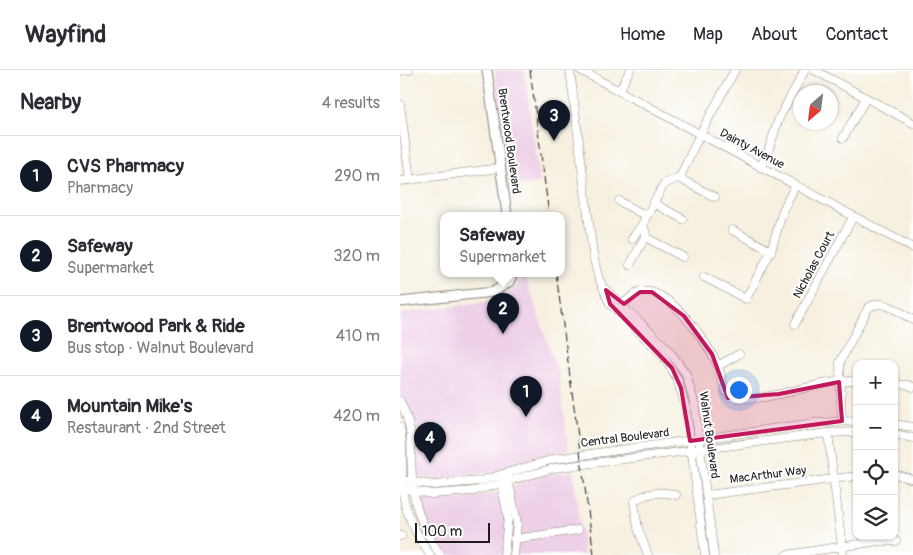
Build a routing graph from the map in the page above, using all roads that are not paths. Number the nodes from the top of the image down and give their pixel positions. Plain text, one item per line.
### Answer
1 (409, 70) edge
2 (487, 70) edge
3 (570, 70) edge
4 (580, 70) edge
5 (630, 70) edge
6 (735, 70) edge
7 (804, 70) edge
8 (814, 70) edge
9 (400, 71) edge
10 (619, 91) junction
11 (866, 98) junction
12 (400, 104) edge
13 (913, 123) edge
14 (700, 134) junction
15 (843, 138) dead end
16 (760, 167) junction
17 (500, 168) junction
18 (680, 178) junction
19 (410, 180) junction
20 (400, 181) edge
21 (795, 186) junction
22 (715, 197) dead end
23 (619, 201) dead end
24 (653, 203) junction
25 (507, 212) edge
26 (853, 216) junction
27 (683, 219) dead end
28 (644, 220) junction
29 (732, 230) dead end
30 (645, 237) junction
31 (632, 239) dead end
32 (913, 248) edge
33 (771, 250) junction
34 (683, 257) dead end
35 (630, 265) dead end
36 (511, 277) edge
37 (704, 277) dead end
38 (606, 290) junction
39 (400, 302) edge
40 (622, 305) junction
41 (913, 320) edge
42 (795, 324) dead end
43 (739, 354) dead end
44 (718, 366) junction
45 (853, 381) edge
46 (839, 382) junction
47 (898, 384) edge
48 (913, 388) edge
49 (400, 401) edge
50 (842, 421) junction
51 (853, 421) edge
52 (898, 425) edge
53 (400, 427) edge
54 (913, 427) edge
55 (853, 432) edge
56 (828, 433) junction
57 (898, 435) edge
58 (913, 438) edge
59 (699, 439) junction
60 (690, 441) junction
61 (700, 450) junction
62 (691, 451) junction
63 (898, 475) edge
64 (853, 476) edge
65 (833, 478) junction
66 (504, 479) junction
67 (913, 479) edge
68 (401, 480) edge
69 (412, 482) junction
70 (402, 489) edge
71 (414, 491) junction
72 (676, 495) dead end
73 (706, 495) junction
74 (400, 503) edge
75 (409, 514) junction
76 (578, 530) dead end
77 (516, 539) junction
78 (507, 540) junction
79 (896, 541) dead end
80 (843, 551) edge
81 (430, 555) edge
82 (440, 555) edge
83 (504, 555) edge
84 (514, 555) edge
85 (648, 555) edge
86 (705, 555) edge
87 (714, 555) edge
88 (786, 555) edge

1 - 9 street
2 - 17 main road, Brentwood Boulevard
3 - 38 street, Walnut Boulevard
4 - 10 street, Dainty Avenue
5 - 10 street
6 - 14 street
7 - 16 street
8 - 11 street
10 - 14 street, Dainty Avenue
11 - 13 street
11 - 15 street
12 - 19 street
14 - 16 street, Dainty Avenue
14 - 18 street
16 - 21 street, Dainty Avenue
17 - 19 street
17 - 25 main road, Brentwood Boulevard
18 - 22 street
18 - 24 street
19 - 20 street
21 - 26 street, Dainty Avenue
21 - 33 street
23 - 28 street
24 - 27 street
24 - 28 street
26 - 32 street, Dainty Avenue
26 - 42 street, Nicholas Court
28 - 30 street
28 - 31 street
29 - 33 street
30 - 34 street
30 - 35 street
33 - 37 street
36 - 39 main road
38 - 40 street, Walnut Boulevard
38 - 60 street, Walnut Boulevard
40 - 44 street
40 - 59 street, Walnut Boulevard
41 - 46 street
43 - 44 street
44 - 46 street
45 - 46 street
46 - 50 street
47 - 48 street
49 - 69 street
50 - 51 street, Central Boulevard
50 - 59 street, Central Boulevard
52 - 54 street
53 - 68 street
55 - 56 street, Central Boulevard
56 - 61 street, Central Boulevard
56 - 65 street
57 - 58 street
59 - 60 street, Central Boulevard
59 - 61 street, Walnut Boulevard
60 - 62 street, Walnut Boulevard
60 - 66 street, Central Boulevard
61 - 62 street, Central Boulevard
61 - 73 street, Walnut Boulevard
62 - 66 street, Central Boulevard
62 - 86 street, Walnut Boulevard
63 - 67 street
64 - 65 street, MacArthur Way
65 - 73 street, MacArthur Way
65 - 80 street
66 - 69 street, Central Boulevard
66 - 71 street, Central Boulevard
66 - 77 street
66 - 78 street
68 - 69 street, Central Boulevard
68 - 70 street
69 - 71 street
70 - 71 street, Central Boulevard
70 - 75 street
71 - 82 street
72 - 85 street
73 - 87 street, Walnut Boulevard
74 - 75 street
75 - 81 street
76 - 77 street
77 - 78 street
77 - 84 street
78 - 83 street
79 - 80 street
80 - 88 street

